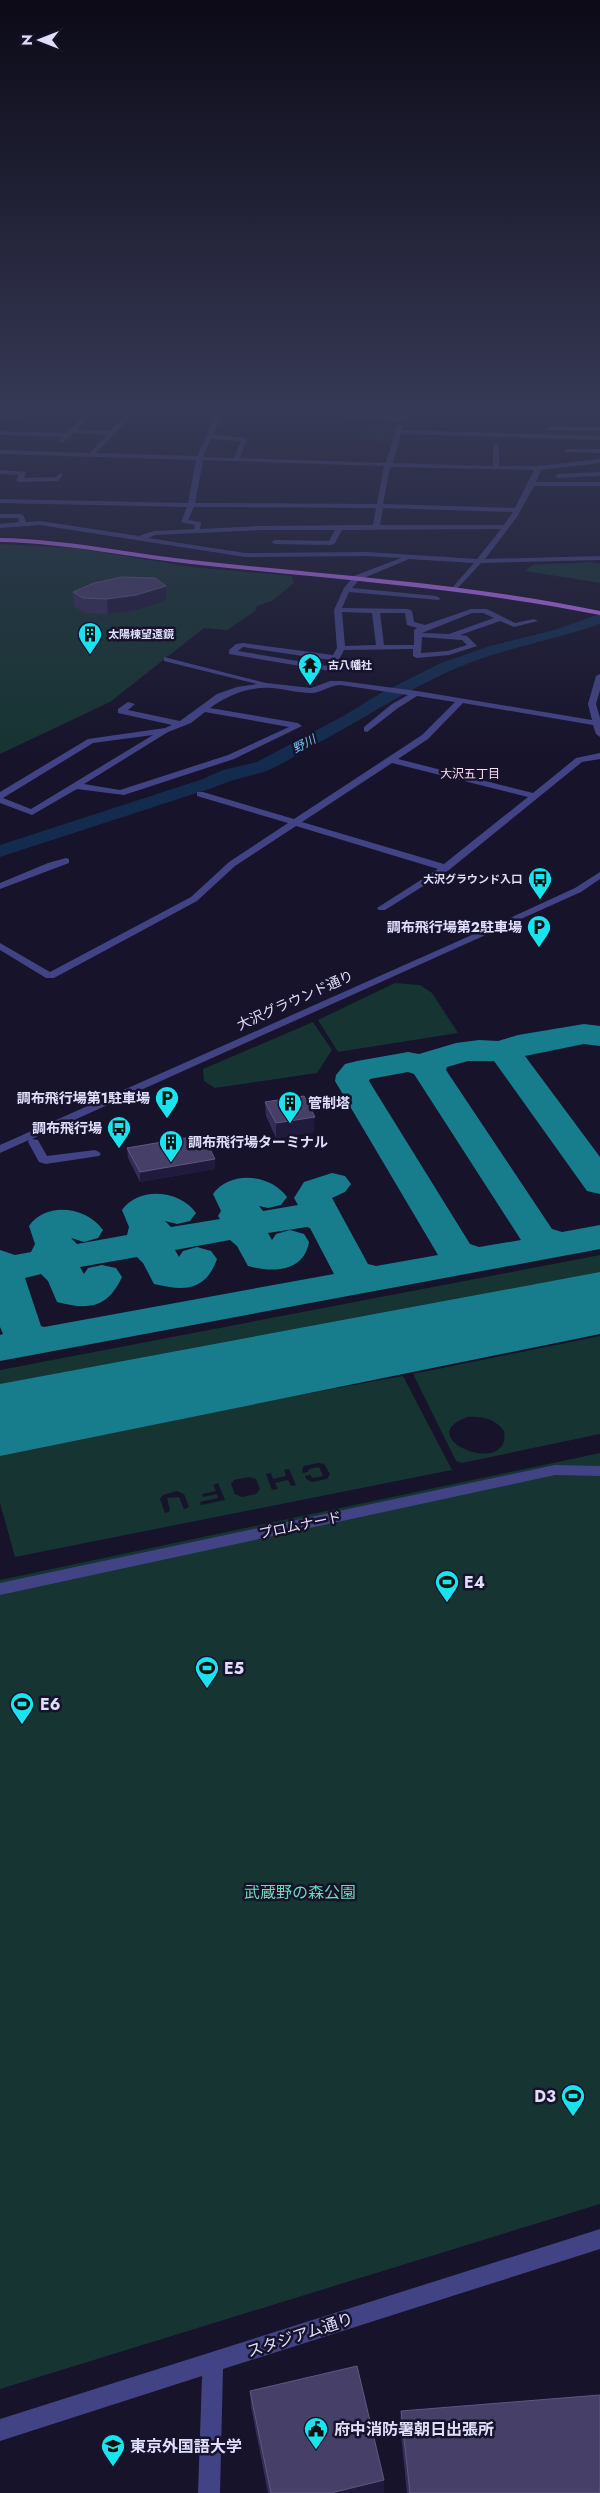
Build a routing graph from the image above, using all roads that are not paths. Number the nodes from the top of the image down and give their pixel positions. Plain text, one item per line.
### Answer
1 (189, 522) edge
2 (251, 522) edge
3 (293, 522) edge
4 (377, 522) edge
5 (509, 522) edge
6 (23, 524) joint
7 (0, 526) edge
8 (506, 527) junction
9 (301, 528) junction
10 (339, 528) junction
11 (376, 528) junction
12 (196, 531) junction
13 (138, 539) junction
14 (0, 540) edge
15 (275, 542) dead end
16 (293, 542) junction
17 (409, 558) junction
18 (600, 558) edge
19 (480, 561) junction
20 (359, 578) junction
21 (432, 586) junction
22 (455, 589) junction
23 (347, 590) junction
24 (436, 598) junction
25 (445, 603) dead end
26 (338, 610) junction
27 (376, 611) junction
28 (596, 612) edge
29 (499, 618) junction
30 (534, 621) dead end
31 (423, 627) junction
32 (418, 635) junction
33 (450, 636) junction
34 (380, 647) junction
35 (417, 647) junction
36 (341, 648) junction
37 (334, 658) junction
38 (167, 659) dead end
39 (330, 669) junction
40 (600, 676) edge
41 (333, 683) junction
42 (269, 685) junction
43 (417, 693) junction
44 (461, 700) junction
45 (131, 704) dead end
46 (202, 709) junction
47 (181, 724) junction
48 (367, 728) dead end
49 (599, 728) edge
50 (167, 730) junction
51 (600, 756) edge
52 (392, 760) junction
53 (77, 786) junction
54 (200, 794) dead end
55 (0, 796) edge
56 (534, 796) junction
57 (0, 800) edge
58 (295, 824) junction
59 (66, 861) dead end
60 (446, 868) junction
61 (600, 875) edge
62 (0, 886) edge
63 (382, 908) dead end
64 (0, 946) edge
65 (34, 1142) dead end
66 (0, 1149) edge
67 (95, 1154) dead end
68 (600, 1472) edge
69 (0, 1589) edge
70 (600, 2239) edge
71 (213, 2363) junction
72 (0, 2430) edge
73 (209, 2493) edge

1 - 12 street
2 - 12 street
3 - 9 street
4 - 11 street
5 - 8 street
6 - 7 street
6 - 13 street
8 - 11 street
8 - 19 street
9 - 10 street
9 - 16 street
10 - 11 street
10 - 16 street
12 - 13 street
13 - 17 street
14 - 20 main road
15 - 16 street
17 - 19 street
17 - 20 street
18 - 19 street
19 - 22 street
20 - 21 main road
20 - 23 street
21 - 22 main road
21 - 24 street
22 - 28 main road
23 - 24 street
23 - 26 street
24 - 25 street
26 - 27 street
26 - 36 street
27 - 31 street
27 - 34 street
29 - 30 street
29 - 31 street
29 - 33 street
31 - 32 street
32 - 33 street
32 - 35 street
33 - 35 street
34 - 35 street
34 - 36 street
36 - 37 street
37 - 39 street
37 - 39 street
38 - 42 street
39 - 41 street
40 - 49 street
41 - 42 street
41 - 43 street
42 - 46 street
43 - 44 street
43 - 48 street
44 - 49 street
44 - 52 street
45 - 47 street
46 - 47 street
46 - 53 street
47 - 50 street
50 - 53 street
50 - 55 street
51 - 56 street
52 - 56 street
52 - 58 street
53 - 57 street
54 - 58 street
56 - 60 street
58 - 60 street
58 - 64 street
59 - 62 street
60 - 63 street
61 - 66 street, 大沢グラウンド通り
65 - 67 street
68 - 69 street, プロムナード
70 - 71 street, スタジアム通り
71 - 72 street, スタジアム通り
71 - 73 street

